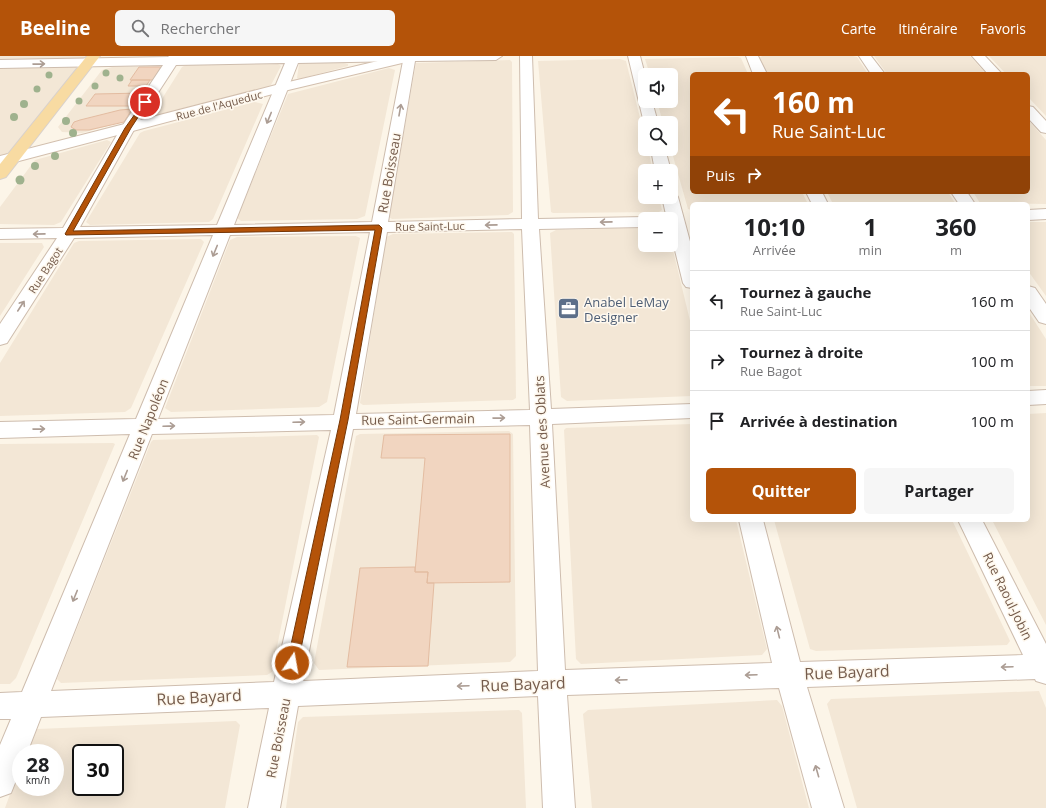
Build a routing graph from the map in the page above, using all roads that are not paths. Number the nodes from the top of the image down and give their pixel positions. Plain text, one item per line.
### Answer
1 (411, 56) edge
2 (496, 56) edge
3 (526, 56) edge
4 (634, 56) edge
5 (752, 56) edge
6 (866, 56) edge
7 (978, 56) edge
8 (294, 58) edge
9 (91, 59) edge
10 (173, 59) edge
11 (0, 64) edge
12 (638, 72) edge
13 (759, 72) edge
14 (877, 72) edge
15 (993, 72) edge
16 (281, 88) junction
17 (1030, 112) edge
18 (128, 128) junction
19 (1046, 129) edge
20 (6, 160) edge
21 (0, 174) edge
22 (673, 204) edge
23 (1046, 214) edge
24 (1030, 215) edge
25 (680, 221) edge
26 (638, 222) edge
27 (530, 224) junction
28 (379, 228) junction
29 (223, 231) junction
30 (0, 234) edge
31 (68, 234) junction
32 (690, 273) edge
33 (1030, 295) edge
34 (1046, 318) edge
35 (0, 339) edge
36 (1046, 397) edge
37 (1030, 398) edge
38 (690, 411) edge
39 (541, 417) junction
40 (344, 420) junction
41 (145, 426) junction
42 (0, 430) edge
43 (751, 522) edge
44 (971, 522) edge
45 (1045, 668) edge
46 (789, 674) junction
47 (552, 683) junction
48 (286, 693) junction
49 (30, 705) junction
50 (0, 706) edge
51 (0, 782) edge
52 (264, 808) edge
53 (559, 808) edge
54 (828, 808) edge

1 - 2 street
1 - 8 street
1 - 16 street, Rue de l'Aqueduc
28 -> 1 street, Rue Boisseau
3 - 27 street, Avenue des Oblats
4 - 12 street
5 - 13 street
6 - 14 street
7 - 15 street
8 - 10 street
8 - 16 street, Rue Napoléon
9 - 10 street
11 -> 9 street
9 - 20 main road
10 - 18 street, Rue Bagot
16 - 18 street, Rue de l'Aqueduc
16 -> 29 street, Rue Napoléon
17 - 19 street
18 - 20 street, Rue de l'Aqueduc
18 - 31 street, Rue Bagot
20 - 21 main road
22 - 25 street
23 - 24 street
25 - 32 street
26 -> 27 street, Rue Saint-Luc
27 -> 28 street, Rue Saint-Luc
27 - 39 street, Avenue des Oblats
28 - 29 street, Rue Saint-Luc
28 - 40 street, Rue Boisseau
29 - 31 street, Rue Saint-Luc
29 -> 41 street, Rue Napoléon
31 -> 30 street, Rue Saint-Luc
35 -> 31 street, Rue Bagot
33 - 34 street
36 - 37 street
38 - 39 street, Rue Saint-Germain
40 -> 39 street, Rue Saint-Germain
39 - 47 street, Avenue des Oblats
41 -> 40 street, Rue Saint-Germain
40 - 48 street, Rue Boisseau
42 -> 41 street, Rue Saint-Germain
41 -> 49 street, Rue Napoléon
46 -> 43 street
44 - 45 street, Rue Raoul-Jobin
45 -> 46 street, Rue Bayard
46 -> 47 street, Rue Bayard
54 -> 46 street
47 -> 48 street, Rue Bayard
47 - 53 street, Avenue des Oblats
48 - 49 street, Rue Bayard
48 - 52 street, Rue Boisseau
49 - 50 street, Rue Bayard
49 - 51 street, Rue Napoléon

